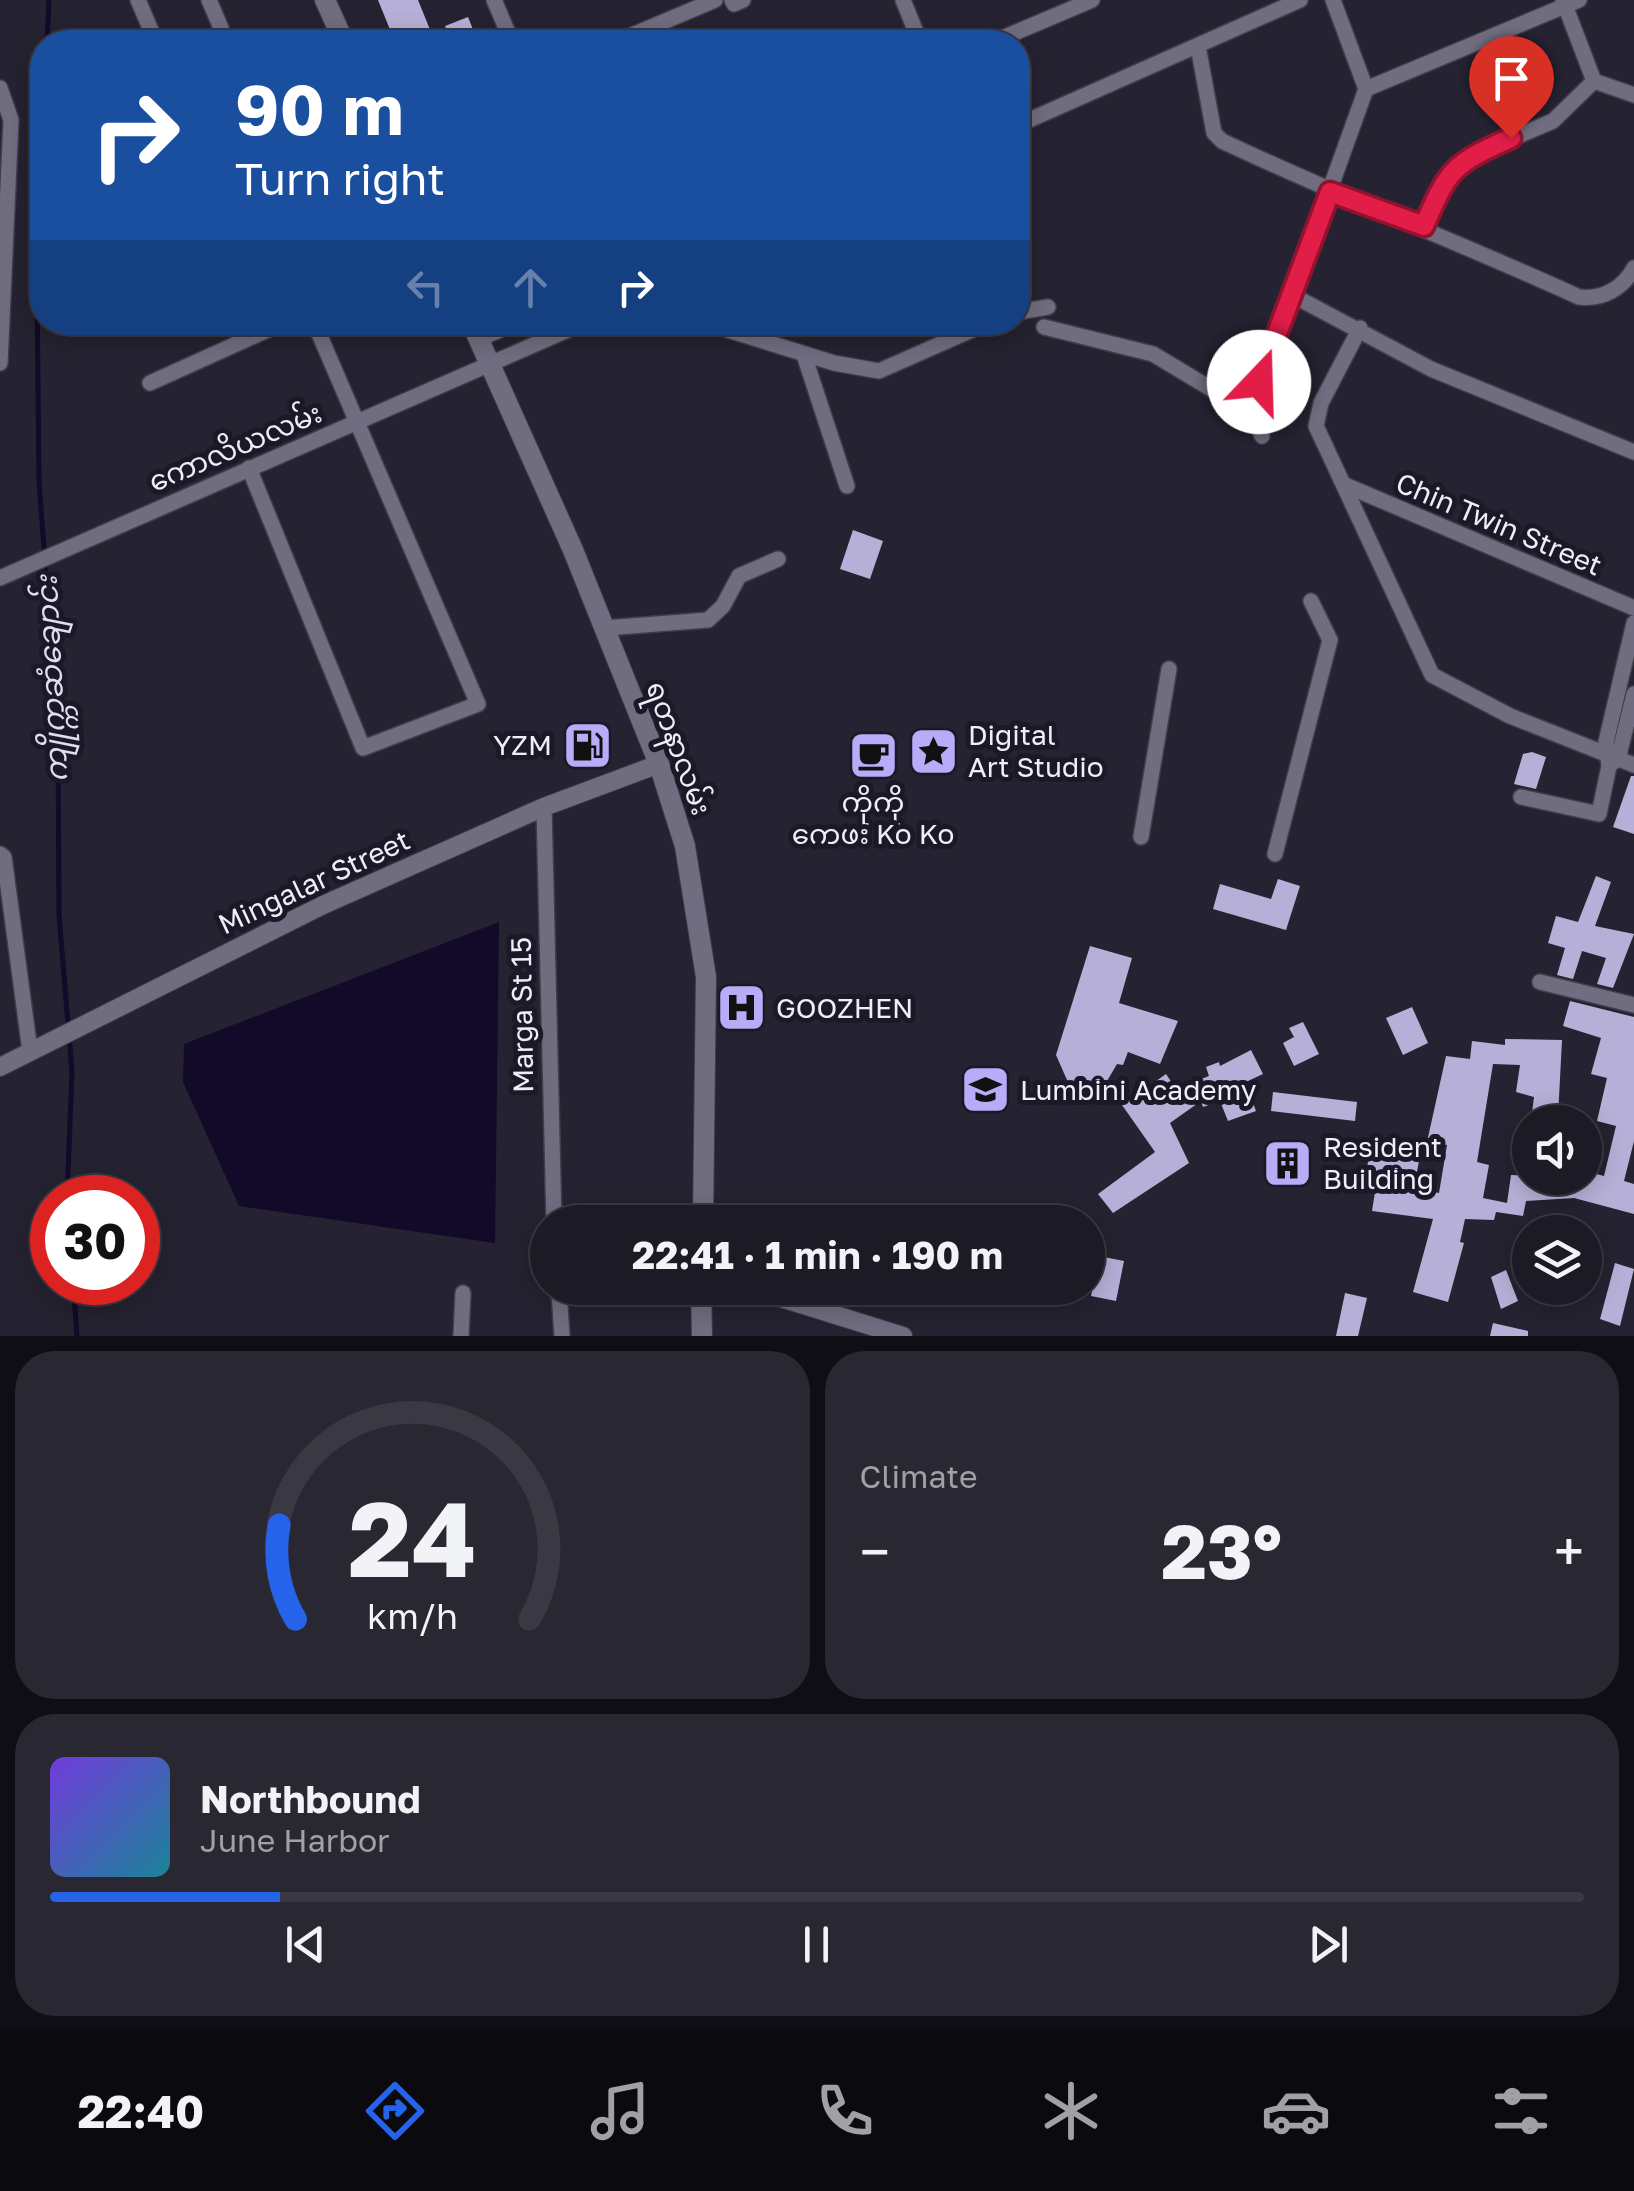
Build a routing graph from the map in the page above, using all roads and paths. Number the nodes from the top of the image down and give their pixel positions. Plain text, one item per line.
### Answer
1 (138, 0) edge
2 (209, 0) edge
3 (325, 0) edge
4 (494, 0) edge
5 (715, 0) edge
6 (903, 0) edge
7 (1092, 0) edge
8 (1300, 0) edge
9 (1333, 0) edge
10 (1569, 2) edge
11 (151, 30) edge
12 (219, 30) edge
13 (339, 30) edge
14 (507, 30) edge
15 (644, 30) edge
16 (915, 30) edge
17 (1022, 30) edge
18 (1198, 46) junction
19 (1594, 81) junction
20 (0, 88) edge
21 (1366, 88) junction
22 (1629, 90) edge
23 (1030, 120) edge
24 (1330, 192) junction
25 (1424, 226) junction
26 (1634, 268) edge
27 (1292, 296) junction
28 (1048, 307) dead end
29 (1030, 310) edge
30 (1044, 327) dead end
31 (1360, 328) junction
32 (256, 335) edge
33 (320, 335) edge
34 (477, 335) edge
35 (558, 335) edge
36 (751, 335) edge
37 (960, 335) edge
38 (804, 355) junction
39 (0, 363) edge
40 (491, 366) junction
41 (1259, 382) dead end
42 (150, 383) dead end
43 (357, 422) junction
44 (1262, 436) dead end
45 (1634, 452) edge
46 (249, 468) junction
47 (847, 486) dead end
48 (1345, 486) junction
49 (778, 559) dead end
50 (7, 575) edge
51 (1312, 601) dead end
52 (1634, 608) edge
53 (1634, 623) edge
54 (605, 628) junction
55 (1168, 668) dead end
56 (1634, 694) edge
57 (1617, 761) edge
58 (659, 764) junction
59 (1520, 797) dead end
60 (544, 807) junction
61 (1142, 837) dead end
62 (0, 854) edge
63 (1275, 854) dead end
64 (1540, 982) dead end
65 (1634, 1005) edge
66 (36, 1048) junction
67 (0, 1067) edge
68 (554, 1205) edge
69 (703, 1205) edge
70 (463, 1292) dead end
71 (560, 1305) edge
72 (701, 1305) edge
73 (804, 1305) edge
74 (460, 1336) edge
75 (562, 1336) edge
76 (702, 1336) edge
77 (903, 1336) edge

1 - 11 street
2 - 12 street
3 - 13 main road
4 - 14 street
5 - 15 street
6 - 16 street
7 - 17 street
8 - 18 street
9 - 21 street
10 - 19 street
10 - 21 street
18 - 23 street
18 - 24 street
19 - 22 street
19 - 25 street
20 - 39 street
21 - 24 street
24 - 25 street
24 - 27 street
25 - 26 street
27 - 31 street
27 - 41 street
28 - 29 street
30 - 44 street
31 - 45 street
31 - 48 street
32 - 42 street
33 - 43 street
34 - 40 main road, ရတနာလမ်း
35 - 40 street, ကောလိယလမ်း
36 - 38 street
37 - 38 street
38 - 47 street
40 - 43 street, ကောလိယလမ်း
40 - 54 main road, ရတနာလမ်း
43 - 46 street, ကောလိယလမ်း
43 - 46 street
46 - 50 street, ကောလိယလမ်း
48 - 52 street, Chin Twin Street
48 - 57 street
49 - 54 street
51 - 63 street
53 - 57 street
54 - 58 main road, ရတနာလမ်း
55 - 61 street
56 - 57 street
57 - 59 street
58 - 60 street, Mingalar Street
58 - 69 main road, ရတနာလမ်း
60 - 66 street, Mingalar Street
60 - 68 street, Marga St 15
62 - 66 street
64 - 65 street
66 - 67 street, Mingalar Street
70 - 74 street
71 - 75 street
72 - 76 main road
73 - 77 street

